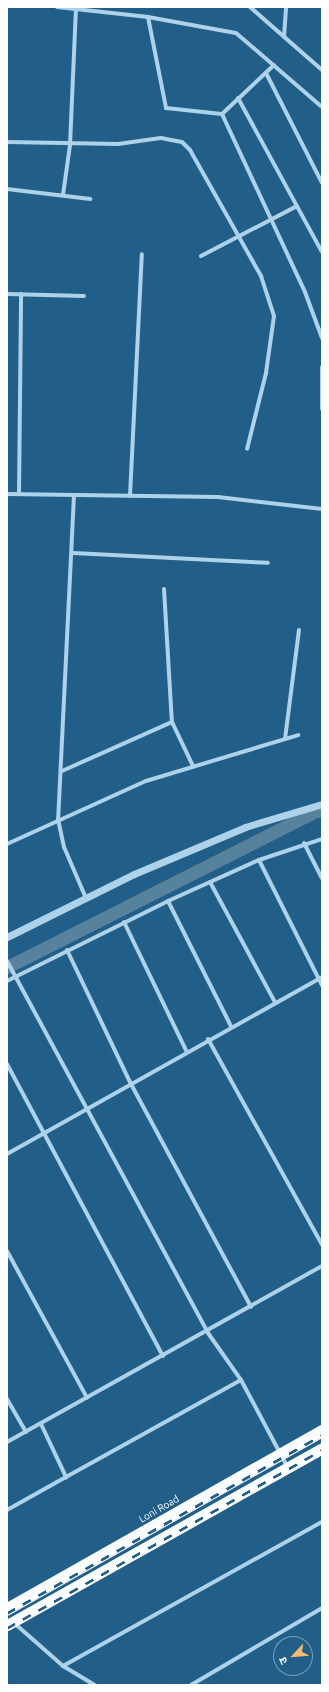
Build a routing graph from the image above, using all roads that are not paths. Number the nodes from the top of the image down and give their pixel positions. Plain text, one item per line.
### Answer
1 (57, 7) edge
2 (99, 7) edge
3 (250, 7) edge
4 (286, 7) edge
5 (76, 9) junction
6 (98, 12) junction
7 (148, 17) junction
8 (284, 37) junction
9 (274, 65) junction
10 (322, 70) edge
11 (266, 73) junction
12 (238, 98) junction
13 (322, 107) edge
14 (222, 114) junction
15 (7, 142) edge
16 (70, 144) junction
17 (322, 183) edge
18 (7, 189) edge
19 (63, 195) junction
20 (90, 199) dead end
21 (297, 206) junction
22 (272, 220) junction
23 (240, 237) junction
24 (322, 252) edge
25 (142, 254) dead end
26 (201, 256) dead end
27 (7, 294) edge
28 (21, 294) junction
29 (84, 296) dead end
30 (322, 338) edge
31 (322, 367) edge
32 (322, 409) edge
33 (247, 449) dead end
34 (7, 494) edge
35 (20, 494) junction
36 (74, 495) junction
37 (130, 496) junction
38 (322, 509) edge
39 (73, 553) junction
40 (268, 563) dead end
41 (164, 589) dead end
42 (299, 630) dead end
43 (172, 722) junction
44 (298, 735) dead end
45 (285, 739) junction
46 (193, 766) junction
47 (62, 771) junction
48 (322, 804) edge
49 (58, 818) junction
50 (322, 839) edge
51 (304, 843) junction
52 (7, 844) edge
53 (259, 860) junction
54 (322, 878) edge
55 (210, 882) junction
56 (86, 898) junction
57 (168, 901) junction
58 (124, 922) junction
59 (7, 938) edge
60 (67, 950) junction
61 (7, 961) edge
62 (17, 976) junction
63 (321, 978) edge
64 (7, 982) edge
65 (322, 984) edge
66 (275, 1002) junction
67 (231, 1026) junction
68 (208, 1039) junction
69 (186, 1050) junction
70 (7, 1064) edge
71 (131, 1084) junction
72 (88, 1109) junction
73 (42, 1135) junction
74 (7, 1154) edge
75 (322, 1245) edge
76 (7, 1251) edge
77 (322, 1266) edge
78 (252, 1307) junction
79 (208, 1332) junction
80 (163, 1356) junction
81 (241, 1380) junction
82 (7, 1398) edge
83 (87, 1398) junction
84 (41, 1424) junction
85 (322, 1430) edge
86 (26, 1432) junction
87 (7, 1442) edge
88 (322, 1448) edge
89 (281, 1453) junction
90 (287, 1467) junction
91 (66, 1477) junction
92 (7, 1510) edge
93 (322, 1522) edge
94 (7, 1608) edge
95 (322, 1608) edge
96 (10, 1624) edge
97 (63, 1666) junction
98 (95, 1685) edge
99 (191, 1685) edge

1 - 5 street
2 - 6 street
3 - 8 street
4 - 8 street
5 - 6 street
5 - 16 street
6 - 7 street
7 - 9 street
7 - 14 street
8 - 10 street
9 - 11 street
9 - 13 street
11 - 12 street
11 - 17 street
12 - 14 street
12 - 21 street
14 - 22 street
15 - 16 street
16 - 19 street
16 - 23 street
18 - 19 street
19 - 20 street
21 - 22 street
21 - 24 street
22 - 23 street
22 - 30 street
23 - 26 street
23 - 33 street
25 - 37 street
27 - 28 street
28 - 29 street
28 - 35 street
31 - 32 street
34 - 35 street
35 - 36 street
36 - 37 street
36 - 39 street
37 - 38 street
39 - 40 street
39 - 47 street
41 - 43 street
42 - 45 street
43 - 46 street
43 - 47 street
44 - 45 street
45 - 46 street
46 - 49 street
47 - 49 street
48 - 56 street
49 - 52 street
49 - 56 street
50 - 51 street
51 - 53 street
51 - 54 street
53 - 55 street
53 - 63 street
55 - 57 street
55 - 66 street
56 - 59 street
57 - 58 street
57 - 67 street
58 - 60 street
58 - 69 street
60 - 62 street
60 - 71 street
61 - 62 street
62 - 64 street
62 - 72 street
63 - 65 street
63 - 66 street
66 - 67 street
67 - 68 street
68 - 69 street
68 - 75 street
69 - 71 street
70 - 73 street
71 - 72 street
71 - 78 street
72 - 73 street
72 - 79 street
73 - 74 street
73 - 80 street
76 - 83 street
77 - 78 street
78 - 79 street
79 - 80 street
79 - 81 street
80 - 83 street
81 - 89 street
81 - 91 street
82 - 86 street
83 - 84 street
84 - 86 street
84 - 91 street
85 - 89 highway, Loni Road
86 - 87 street
88 - 90 highway
89 - 90 street
89 - 94 highway, Loni Road
90 - 96 highway
91 - 92 street
93 - 97 street
95 - 99 street
96 - 97 street
97 - 98 street

